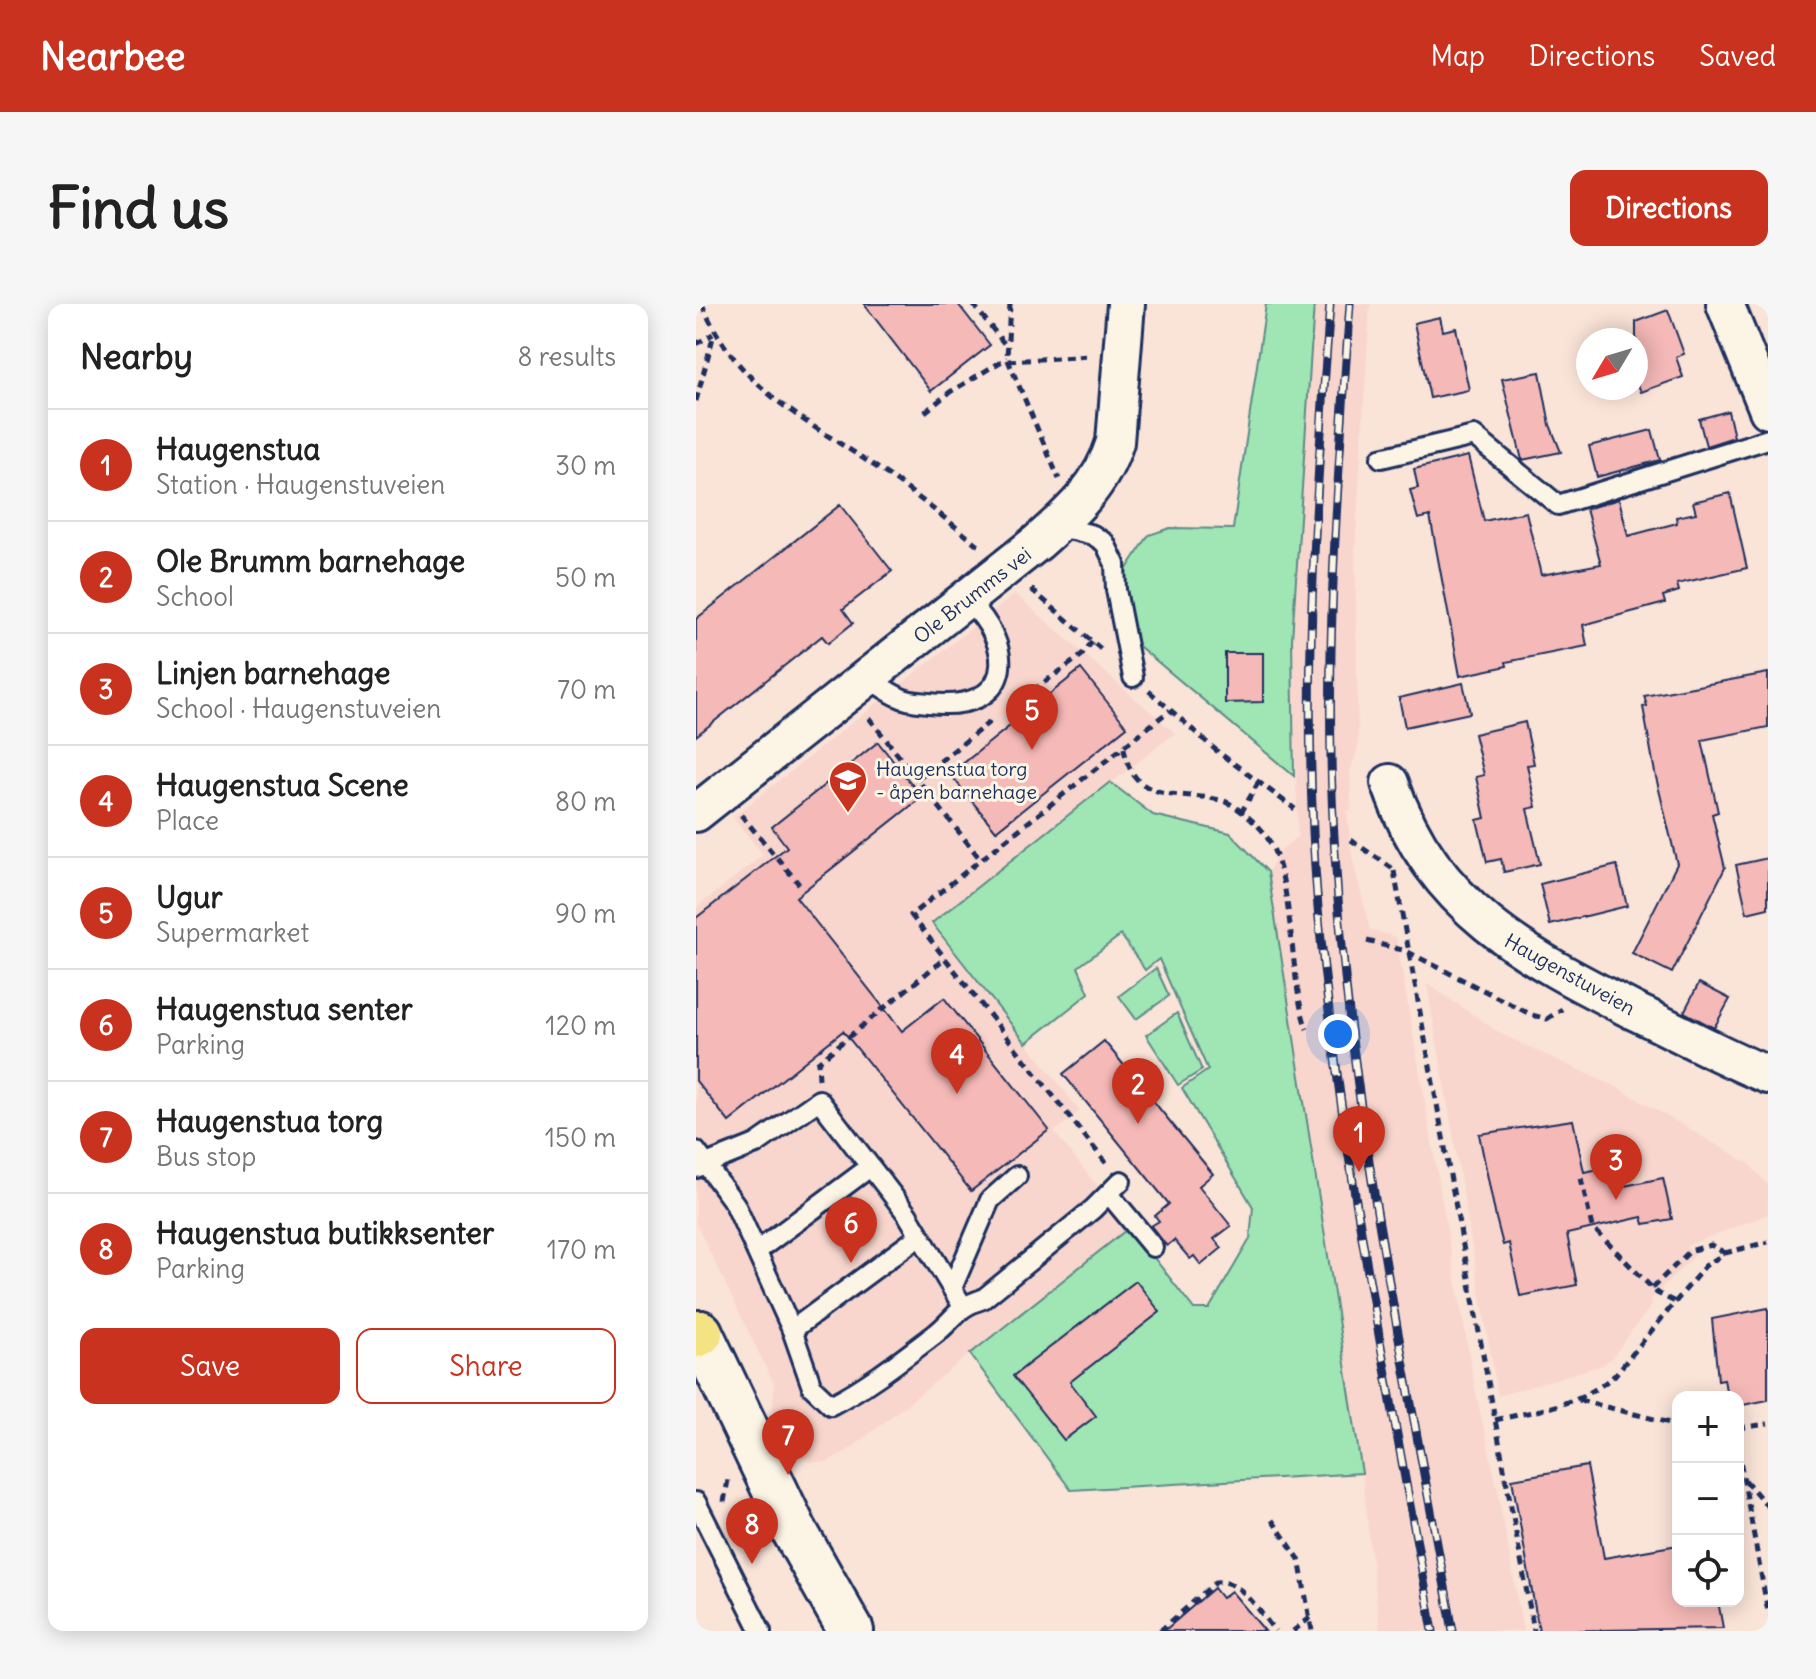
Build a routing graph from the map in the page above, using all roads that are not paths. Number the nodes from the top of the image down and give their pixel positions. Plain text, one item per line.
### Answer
1 (1126, 304) edge
2 (1725, 304) edge
3 (1768, 410) edge
4 (1768, 439) edge
5 (1381, 458) dead end
6 (1057, 526) junction
7 (966, 599) junction
8 (867, 677) junction
9 (1133, 677) road end
10 (1390, 783) dead end
11 (696, 813) edge
12 (1768, 1075) edge
13 (698, 1161) edge
14 (870, 1167) junction
15 (1017, 1176) dead end
16 (918, 1237) junction
17 (1153, 1247) dead end
18 (757, 1251) junction
19 (953, 1286) junction
20 (962, 1305) junction
21 (792, 1330) junction
22 (697, 1331) edge
23 (697, 1500) edge
24 (761, 1631) edge
25 (851, 1631) edge

1 - 6 street, Ole Brumms vei
2 - 3 street
4 - 5 lane
6 - 7 street, Ole Brumms vei
6 - 9 lane
7 - 8 street, Ole Brumms vei
7 - 8 lane
8 - 11 street, Ole Brumms vei
10 - 12 street, Haugenstuveien
13 - 14 lane
13 - 18 lane
14 - 16 lane
14 - 18 lane
15 - 19 lane
16 - 19 lane
16 - 21 lane
17 - 20 lane
18 - 21 lane
19 - 20 lane
20 - 21 lane
22 - 25 street
23 - 24 lane

